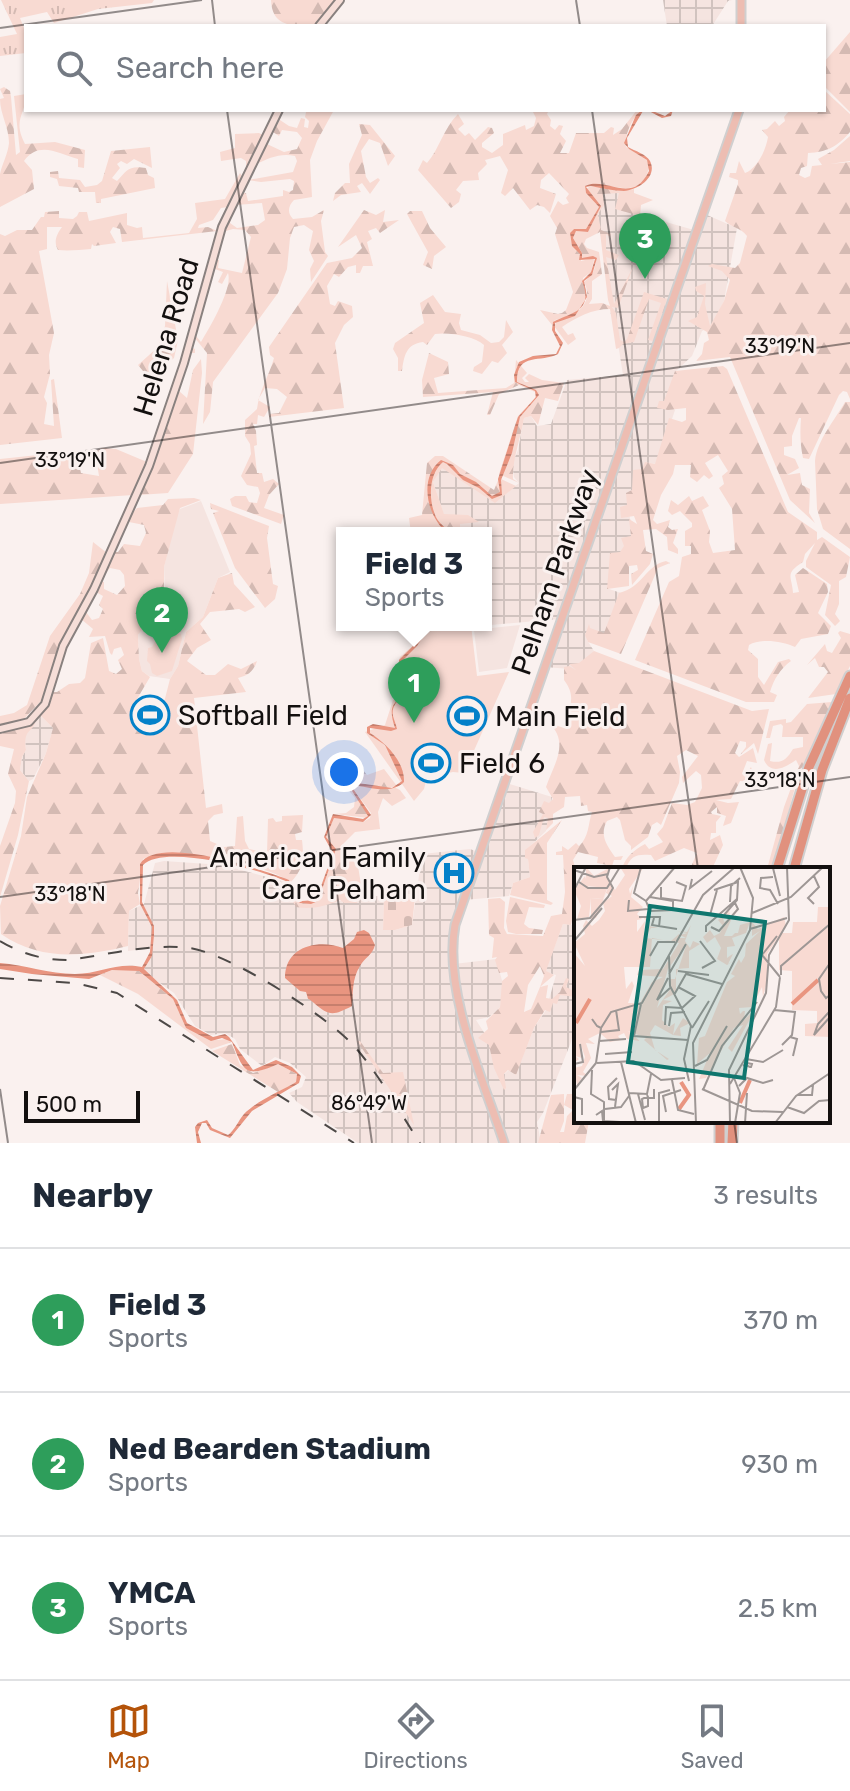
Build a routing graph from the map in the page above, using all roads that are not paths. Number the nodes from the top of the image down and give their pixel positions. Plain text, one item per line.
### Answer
1 (340, 0) edge
2 (321, 24) edge
3 (278, 112) edge
4 (736, 112) edge
5 (850, 676) edge
6 (850, 698) edge
7 (0, 729) edge
8 (778, 867) edge
9 (795, 867) edge
10 (733, 1123) edge
11 (502, 1141) edge
12 (732, 1143) edge

1 - 2 main road
3 - 7 main road, Helena Road
4 - 11 main road, Pelham Parkway
5 - 8 highway
6 - 9 highway
10 - 12 highway

